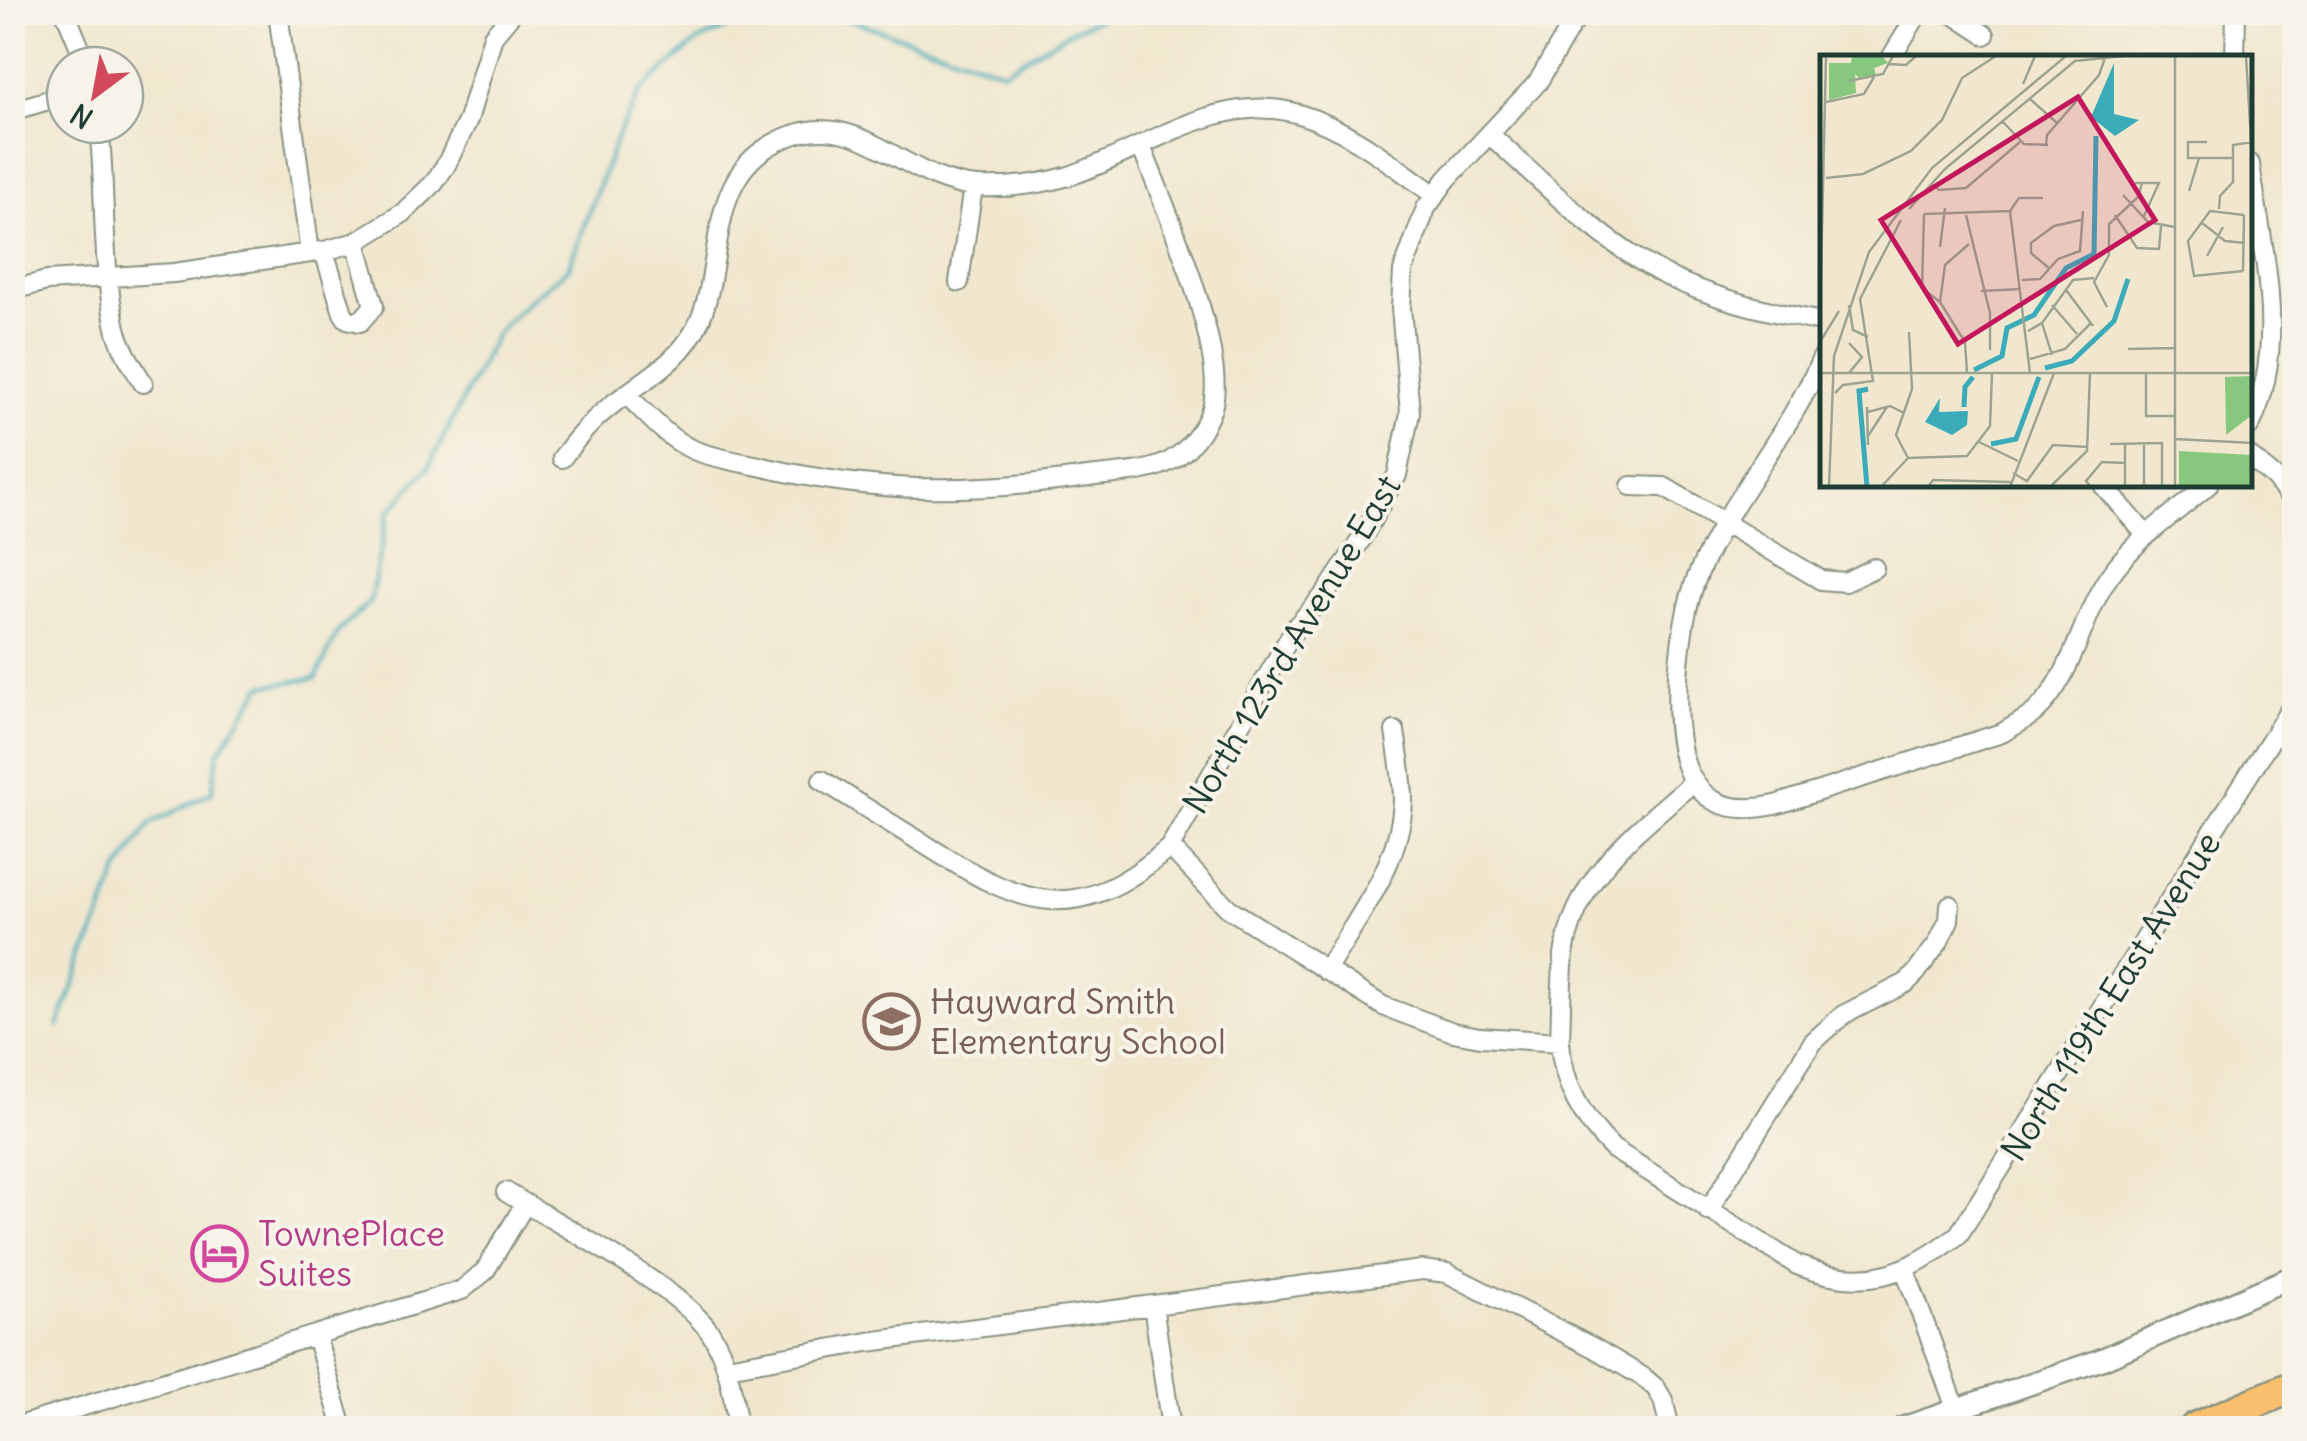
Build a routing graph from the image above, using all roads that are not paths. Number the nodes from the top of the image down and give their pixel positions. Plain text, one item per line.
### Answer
1 (65, 12) edge
2 (278, 12) edge
3 (513, 12) edge
4 (1556, 12) edge
5 (1919, 12) edge
6 (1950, 12) edge
7 (2236, 12) edge
8 (1577, 17) edge
9 (1985, 35) dead end
10 (79, 45) edge
11 (1893, 55) edge
12 (2235, 55) edge
13 (45, 101) edge
14 (12, 112) edge
15 (1489, 134) junction
16 (100, 145) edge
17 (1140, 146) junction
18 (973, 187) junction
19 (2252, 191) edge
20 (1435, 195) junction
21 (356, 242) junction
22 (317, 252) junction
23 (109, 278) junction
24 (959, 282) dead end
25 (12, 290) edge
26 (1820, 321) edge
27 (1820, 362) edge
28 (143, 384) dead end
29 (626, 394) junction
30 (2252, 420) edge
31 (562, 458) dead end
32 (2252, 459) edge
33 (1631, 486) dead end
34 (2106, 488) edge
35 (2204, 488) edge
36 (2294, 502) edge
37 (1725, 524) junction
38 (2146, 535) junction
39 (1874, 568) dead end
40 (2294, 702) edge
41 (1396, 731) dead end
42 (2286, 734) edge
43 (822, 780) dead end
44 (1692, 783) junction
45 (1170, 847) junction
46 (1950, 905) dead end
47 (1326, 971) junction
48 (1560, 1042) junction
49 (506, 1192) dead end
50 (526, 1204) junction
51 (1708, 1211) junction
52 (1906, 1270) junction
53 (2294, 1276) edge
54 (1153, 1305) junction
55 (316, 1336) junction
56 (727, 1368) junction
57 (2294, 1386) edge
58 (1957, 1411) junction
59 (12, 1428) edge
60 (342, 1428) edge
61 (738, 1428) edge
62 (1171, 1428) edge
63 (1670, 1428) edge
64 (1902, 1428) edge
65 (2195, 1428) edge

1 - 10 street
2 - 22 street
3 - 21 street
4 - 8 street
5 - 11 street
6 - 9 street
7 - 12 street
8 - 15 street, North 123rd Avenue East
13 - 14 street
15 - 20 street, North 123rd Avenue East
15 - 26 street
16 - 23 street
17 - 18 street
17 - 20 street
17 - 29 street
18 - 24 street
18 - 29 street
19 - 30 street
20 - 45 street, North 123rd Avenue East
21 - 22 street
21 - 22 street
22 - 23 street
23 - 25 street
23 - 28 street
27 - 37 street
29 - 31 street
32 - 36 street
33 - 37 street
34 - 38 street
35 - 38 street
37 - 39 street
37 - 44 street
38 - 44 street
40 - 42 street, North 119th East Avenue
41 - 47 street
42 - 52 street, North 119th East Avenue
43 - 45 street, North 123rd Avenue East
44 - 48 street
45 - 47 street
46 - 51 street
47 - 48 street
48 - 51 street
49 - 50 street
50 - 55 street
50 - 56 street
51 - 52 street
52 - 58 street
53 - 58 street
54 - 56 street
54 - 62 street
54 - 63 street
55 - 59 street
55 - 60 street
56 - 61 street
57 - 65 highway
58 - 64 street

